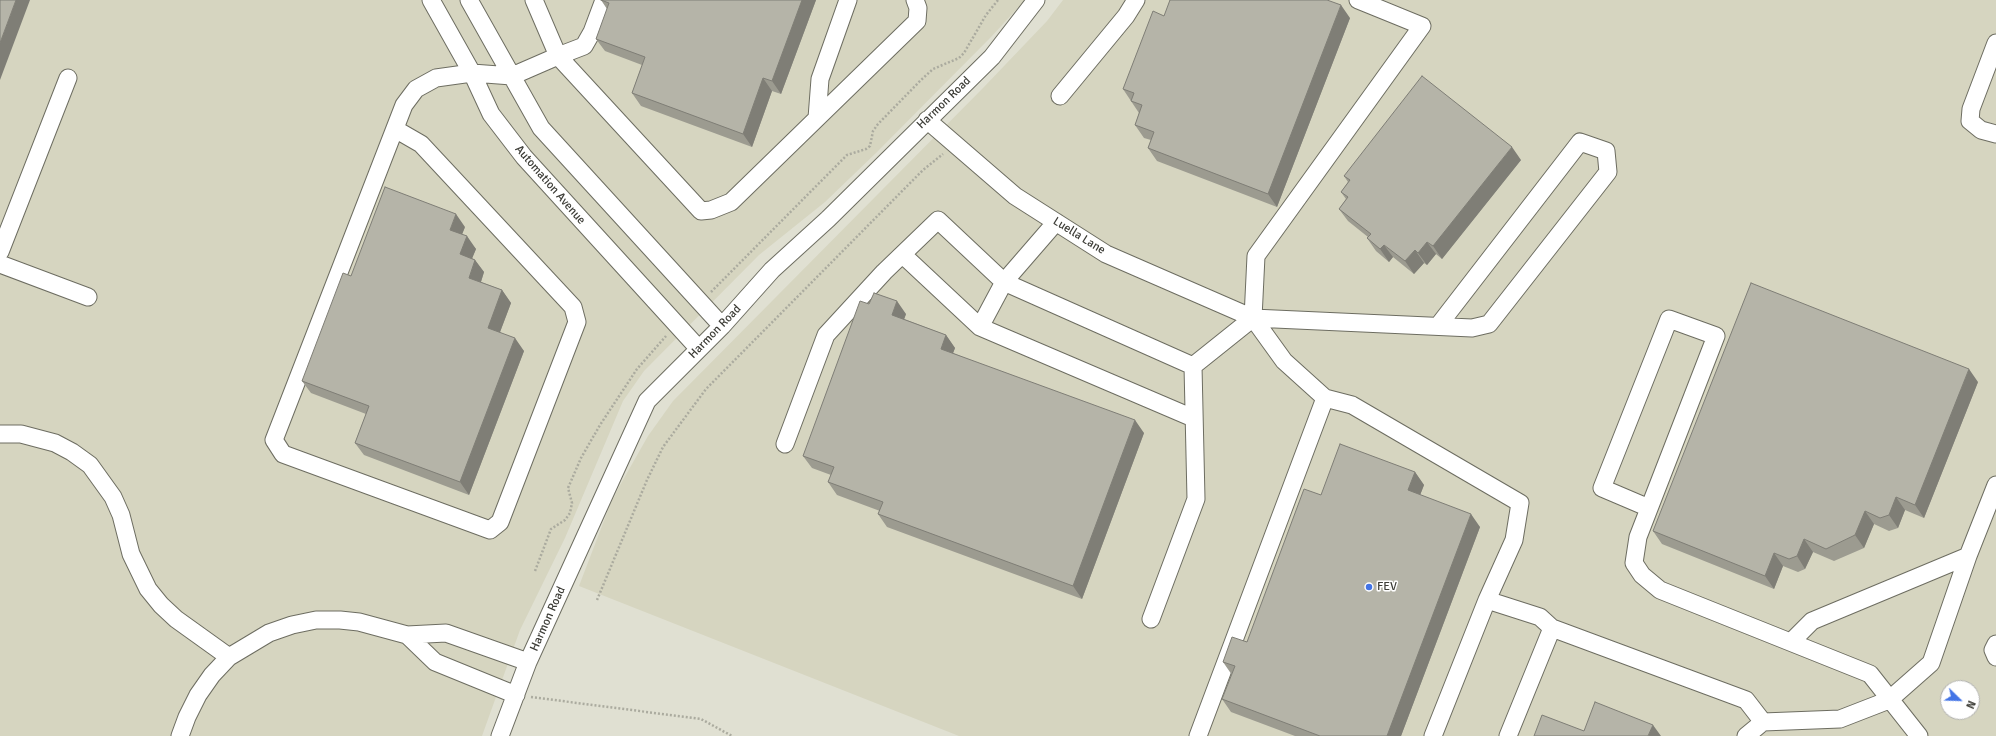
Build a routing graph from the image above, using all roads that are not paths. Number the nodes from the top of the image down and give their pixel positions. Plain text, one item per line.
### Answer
1 (431, 0) edge
2 (469, 0) edge
3 (604, 0) edge
4 (848, 0) edge
5 (915, 0) edge
6 (1036, 0) edge
7 (1136, 0) edge
8 (1358, 0) edge
9 (539, 3) edge
10 (1996, 43) edge
11 (558, 56) junction
12 (472, 73) junction
13 (512, 76) junction
14 (68, 78) dead end
15 (1060, 96) dead end
16 (817, 118) junction
17 (927, 120) junction
18 (395, 129) junction
19 (1996, 134) edge
20 (1056, 222) junction
21 (0, 252) edge
22 (903, 255) junction
23 (0, 264) edge
24 (1004, 282) junction
25 (88, 297) dead end
26 (1253, 318) junction
27 (722, 326) junction
28 (1438, 326) junction
29 (980, 327) junction
30 (699, 349) junction
31 (1193, 366) junction
32 (1325, 398) junction
33 (1193, 418) junction
34 (0, 434) edge
35 (785, 444) dead end
36 (1996, 485) edge
37 (1649, 508) junction
38 (1968, 556) junction
39 (1487, 600) junction
40 (1151, 619) dead end
41 (1552, 628) junction
42 (407, 635) junction
43 (1791, 642) junction
44 (1996, 644) edge
45 (230, 657) junction
46 (1996, 657) edge
47 (528, 662) junction
48 (516, 695) junction
49 (1889, 700) junction
50 (1763, 722) junction
51 (180, 736) edge
52 (500, 736) edge
53 (1198, 736) edge
54 (1433, 736) edge
55 (1508, 736) edge
56 (1746, 736) edge
57 (1920, 736) edge

1 - 12 street, Automation Avenue
2 - 13 street
3 - 11 street
4 - 16 street
5 - 16 street
6 - 17 street, Harmon Road
7 - 15 street
8 - 26 street
9 - 11 street
10 - 19 street
11 - 13 street
11 - 16 street
12 - 13 street
12 - 18 street
12 - 30 street, Automation Avenue
13 - 27 street
14 - 21 street
17 - 20 street, Luella Lane
17 - 27 street, Harmon Road
18 - 18 street
20 - 24 street
20 - 26 street, Luella Lane
22 - 24 street
22 - 29 street
22 - 35 street
23 - 25 street
24 - 29 street
24 - 31 street
26 - 28 street
26 - 31 street
26 - 32 street
27 - 30 street, Harmon Road
28 - 28 street
29 - 33 street
30 - 47 street, Harmon Road
31 - 33 street
32 - 39 street
32 - 53 street
33 - 40 street
34 - 45 street
36 - 38 street
37 - 37 street
37 - 43 street
38 - 43 street
38 - 49 street
39 - 41 street
39 - 54 street
41 - 50 street
41 - 55 street
42 - 45 street
42 - 47 street
42 - 48 street
43 - 49 street
44 - 46 street
45 - 51 street
47 - 48 street, Harmon Road
48 - 52 street, Harmon Road
49 - 50 street
49 - 57 street
50 - 56 street

